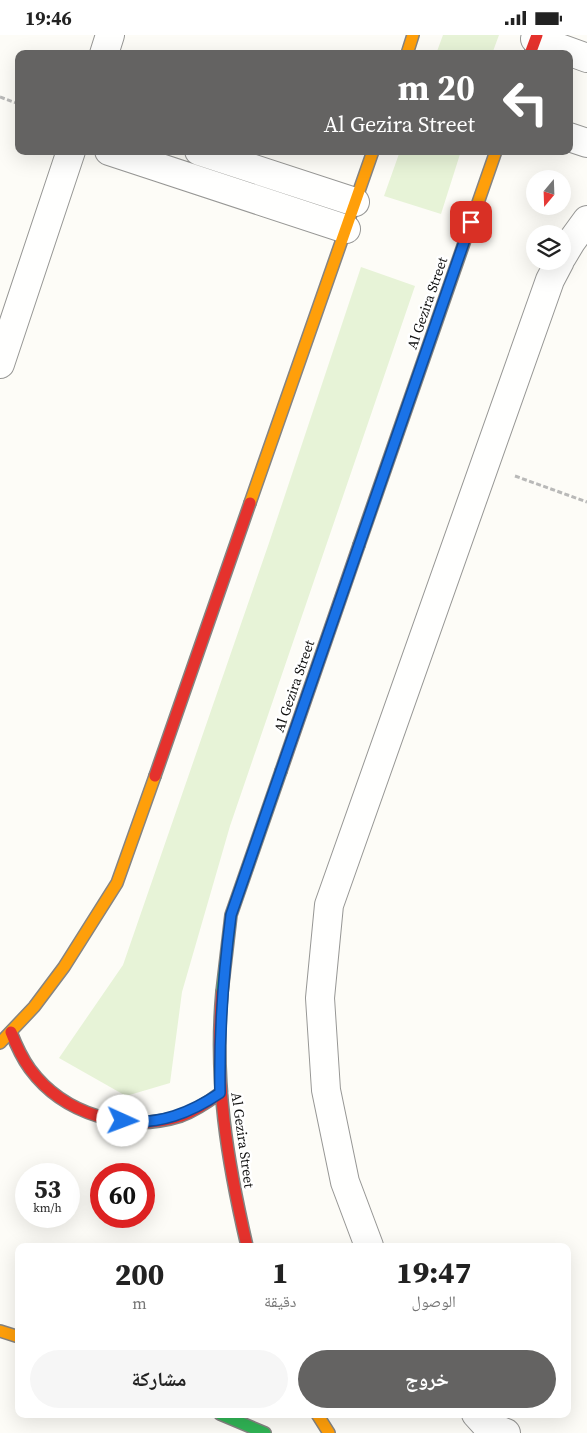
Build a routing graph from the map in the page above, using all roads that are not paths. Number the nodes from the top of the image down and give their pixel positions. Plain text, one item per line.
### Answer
1 (110, 35) edge
2 (413, 35) edge
3 (534, 43) edge
4 (105, 50) edge
5 (408, 50) edge
6 (559, 50) edge
7 (573, 54) edge
8 (587, 58) edge
9 (573, 138) edge
10 (587, 143) edge
11 (70, 155) edge
12 (121, 155) edge
13 (211, 155) edge
14 (372, 155) edge
15 (495, 155) edge
16 (284, 179) junction
17 (355, 202) junction
18 (275, 206) junction
19 (587, 220) edge
20 (346, 229) junction
21 (571, 242) edge
22 (555, 270) edge
23 (0, 364) edge
24 (11, 1032) junction
25 (0, 1043) edge
26 (220, 1093) junction
27 (246, 1243) edge
28 (368, 1243) edge
29 (0, 1331) edge
30 (15, 1336) edge
31 (229, 1418) edge
32 (320, 1418) edge
33 (480, 1418) edge
34 (265, 1433) edge
35 (329, 1433) edge
36 (506, 1433) edge

1 - 4 street
2 - 5 main road
3 - 6 street
7 - 8 street
9 - 10 street
11 - 23 street
12 - 18 street
13 - 16 street
14 - 17 main road
15 - 26 main road, Al Gezira Street
16 - 17 street
16 - 18 street
17 - 20 main road
18 - 20 street
19 - 21 street
20 - 24 main road
22 - 28 street
24 - 25 main road
24 - 26 main road
26 - 27 main road, Al Gezira Street
29 - 30 main road
31 - 34 main road
32 - 35 main road
33 - 36 street

